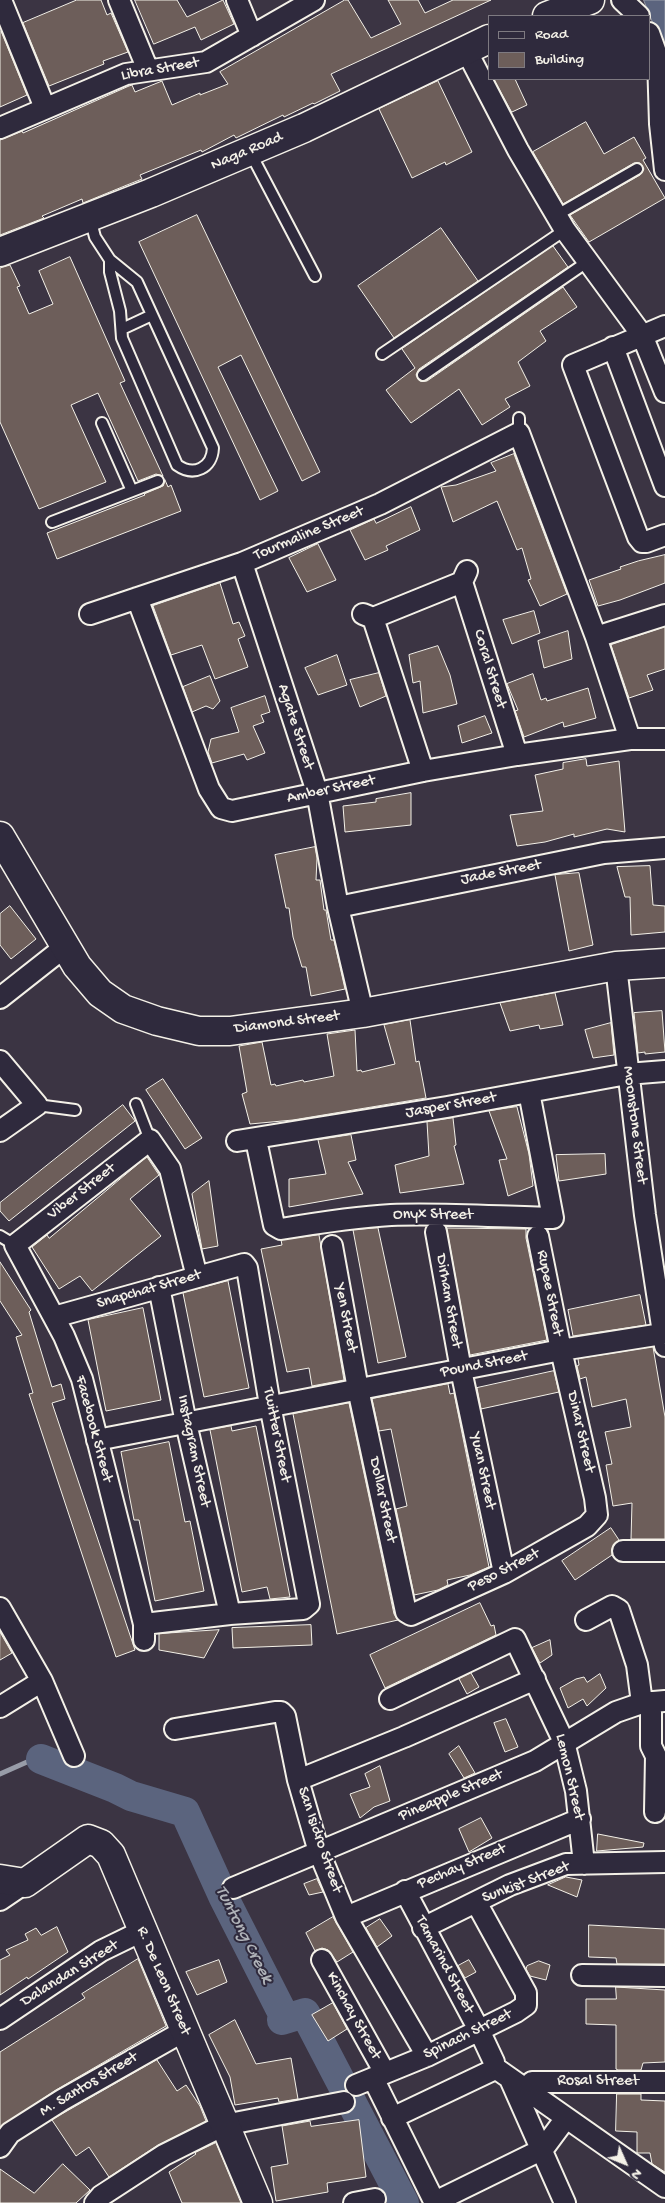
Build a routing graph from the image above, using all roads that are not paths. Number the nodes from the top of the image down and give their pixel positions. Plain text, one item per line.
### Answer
1 (1, 0) edge
2 (119, 0) edge
3 (237, 0) edge
4 (314, 0) edge
5 (590, 0) edge
6 (622, 0) edge
7 (550, 15) edge
8 (637, 15) edge
9 (252, 36) junction
10 (650, 36) edge
11 (477, 44) edge
12 (148, 70) junction
13 (488, 72) edge
14 (491, 80) edge
15 (45, 108) junction
16 (0, 128) edge
17 (250, 151) junction
18 (637, 169) dead end
19 (665, 170) edge
20 (90, 217) junction
21 (561, 222) junction
22 (0, 252) edge
23 (110, 260) junction
24 (587, 262) junction
25 (315, 276) dead end
26 (152, 315) junction
27 (665, 326) edge
28 (122, 329) junction
29 (642, 335) junction
30 (614, 348) junction
31 (382, 354) dead end
32 (423, 375) dead end
33 (665, 392) edge
34 (102, 423) dead end
35 (158, 481) dead end
36 (665, 486) edge
37 (132, 491) junction
38 (52, 522) dead end
39 (665, 535) edge
40 (242, 562) junction
41 (137, 598) junction
42 (90, 614) dead end
43 (665, 615) edge
44 (596, 637) junction
45 (630, 739) junction
46 (665, 739) edge
47 (517, 755) junction
48 (423, 771) junction
49 (317, 792) junction
50 (0, 836) edge
51 (665, 848) edge
52 (338, 907) junction
53 (66, 946) junction
54 (665, 963) edge
55 (616, 966) junction
56 (0, 998) edge
57 (363, 1012) junction
58 (0, 1061) edge
59 (665, 1071) edge
60 (627, 1074) junction
61 (529, 1092) junction
62 (136, 1104) dead end
63 (37, 1105) junction
64 (75, 1110) dead end
65 (0, 1131) edge
66 (150, 1140) junction
67 (247, 1141) joint
68 (436, 1232) dead end
69 (538, 1236) dead end
70 (7, 1240) edge
71 (332, 1246) dead end
72 (244, 1264) joint
73 (197, 1277) junction
74 (159, 1287) junction
75 (54, 1317) junction
76 (664, 1340) edge
77 (560, 1350) junction
78 (461, 1370) junction
79 (358, 1389) junction
80 (270, 1405) junction
81 (186, 1423) junction
82 (97, 1440) junction
83 (596, 1515) joint
84 (623, 1551) dead end
85 (665, 1552) edge
86 (504, 1572) junction
87 (0, 1608) edge
88 (406, 1612) joint
89 (230, 1614) junction
90 (586, 1620) dead end
91 (535, 1679) junction
92 (42, 1681) junction
93 (390, 1699) dead end
94 (653, 1702) edge
95 (0, 1707) edge
96 (174, 1728) dead end
97 (564, 1742) junction
98 (74, 1756) dead end
99 (298, 1780) junction
100 (655, 1812) dead end
101 (580, 1819) junction
102 (320, 1852) junction
103 (665, 1862) edge
104 (584, 1864) junction
105 (13, 1881) edge
106 (233, 1888) dead end
107 (405, 1891) junction
108 (0, 1900) edge
109 (476, 1902) junction
110 (346, 1917) junction
111 (423, 1928) junction
112 (142, 1931) junction
113 (322, 1960) dead end
114 (582, 1976) dead end
115 (665, 1976) edge
116 (0, 2019) edge
117 (480, 2030) junction
118 (184, 2031) junction
119 (427, 2056) junction
120 (502, 2072) junction
121 (371, 2079) junction
122 (532, 2082) dead end
123 (665, 2082) edge
124 (344, 2102) dead end
125 (392, 2118) junction
126 (566, 2118) junction
127 (224, 2125) junction
128 (0, 2146) edge
129 (543, 2150) junction
130 (665, 2188) edge
131 (375, 2199) dead end
132 (435, 2202) edge
133 (95, 2203) edge
134 (258, 2203) edge
135 (354, 2203) edge
136 (565, 2203) edge

1 - 15 street
2 - 12 street
3 - 9 street
4 - 9 street, Libra Street
5 - 7 street
6 - 8 street
9 - 12 street, Libra Street
10 - 19 street
11 - 13 street
11 - 17 street, Naga Road
12 - 15 street, Libra Street
14 - 21 street
15 - 16 street, Libra Street
17 - 20 street, Naga Road
17 - 25 lane
18 - 21 lane
20 - 22 street, Naga Road
20 - 23 lane
21 - 24 street
21 - 31 lane
23 - 26 lane
23 - 28 lane
24 - 29 street
24 - 32 lane
26 - 28 lane
26 - 28 lane
27 - 29 street
29 - 30 street
29 - 33 street
30 - 36 street
30 - 39 street
34 - 37 lane
35 - 37 lane
37 - 38 lane
40 - 41 street, Tourmaline Street
40 - 44 street, Tourmaline Street
40 - 49 street, Agate Street
41 - 42 street, Tourmaline Street
41 - 49 street, Amber Street
43 - 44 street
44 - 45 street, Tourmaline Street
45 - 46 street, Amber Street
45 - 47 street, Amber Street
47 - 48 street, Amber Street
47 - 48 street, Coral Street
48 - 49 street, Amber Street
49 - 52 street, Agate Street
50 - 53 street, Diamond Street
51 - 52 street, Jade Street
52 - 57 street, Agate Street
53 - 56 street
53 - 57 street, Diamond Street
54 - 55 street, Diamond Street
55 - 57 street, Diamond Street
55 - 60 street, Moonstone Street
58 - 63 street
59 - 60 street, Jasper Street
60 - 61 street, Jasper Street
60 - 76 street, Moonstone Street
61 - 67 street, Jasper Street
61 - 67 street, Onyx Street
62 - 66 lane
63 - 64 lane
63 - 65 street
66 - 70 street, Viber Street
66 - 73 street
68 - 78 street, Dirham Street
69 - 77 street, Rupee Street
70 - 75 street, Facebook Street
71 - 79 street, Yen Street
72 - 73 street, Snapchat Street
72 - 80 street, Twitter Street
73 - 74 street, Snapchat Street
74 - 75 street, Snapchat Street
74 - 81 street, Instagram Street
75 - 82 street, Facebook Street
76 - 77 street, Pound Street
77 - 78 street, Pound Street
77 - 83 street, Dinar Street
78 - 79 street, Pound Street
78 - 86 street, Yuan Street
79 - 80 street, Pound Street
79 - 88 street, Dollar Street
80 - 81 street, Pound Street
80 - 89 street, Twitter Street
81 - 82 street, Pound Street
81 - 89 street, Instagram Street
82 - 89 street, Facebook Street
83 - 86 street, Peso Street
84 - 85 street
86 - 88 street, Peso Street
87 - 92 street
90 - 94 street
91 - 93 street, Lemon Street
91 - 97 street, Lemon Street
91 - 99 street
92 - 95 street
92 - 98 street
94 - 97 street, Pineapple Street
94 - 100 street
96 - 99 street, San Isidro Street
97 - 101 street, Lemon Street
97 - 102 street, Pineapple Street
99 - 102 street, San Isidro Street
101 - 104 street, Lemon Street
101 - 107 street, Pechay Street
102 - 106 street, Pineapple Street
102 - 110 street, San Isidro Street
103 - 104 street, Sunkist Street
104 - 109 street, Sunkist Street
105 - 108 street
105 - 112 street, R. De Leon Street
107 - 110 street, Pechay Street
107 - 111 street, Tamarind Street
109 - 111 street, Sunkist Street
109 - 117 street, Spinach Street
110 - 119 street, San Isidro Street
111 - 117 street, Tamarind Street
112 - 116 street, Dalandan Street
112 - 118 street, R. De Leon Street
113 - 121 street, Kinchay Street
114 - 115 street
117 - 119 street, Spinach Street
117 - 120 street, Tamarind Street
118 - 127 street, R. De Leon Street
118 - 128 street, M. Santos Street
119 - 121 street, Spinach Street
120 - 125 street
120 - 126 street
120 - 129 street, Tamarind Street
121 - 125 street, Kinchay Street
122 - 123 street, Rosal Street
124 - 127 street
125 - 132 street, Kinchay Street
126 - 129 street, Kinchay Street
126 - 130 street
127 - 133 street
127 - 134 street, R. De Leon Street
129 - 132 street, Kinchay Street
129 - 136 street, Tamarind Street
131 - 135 street

